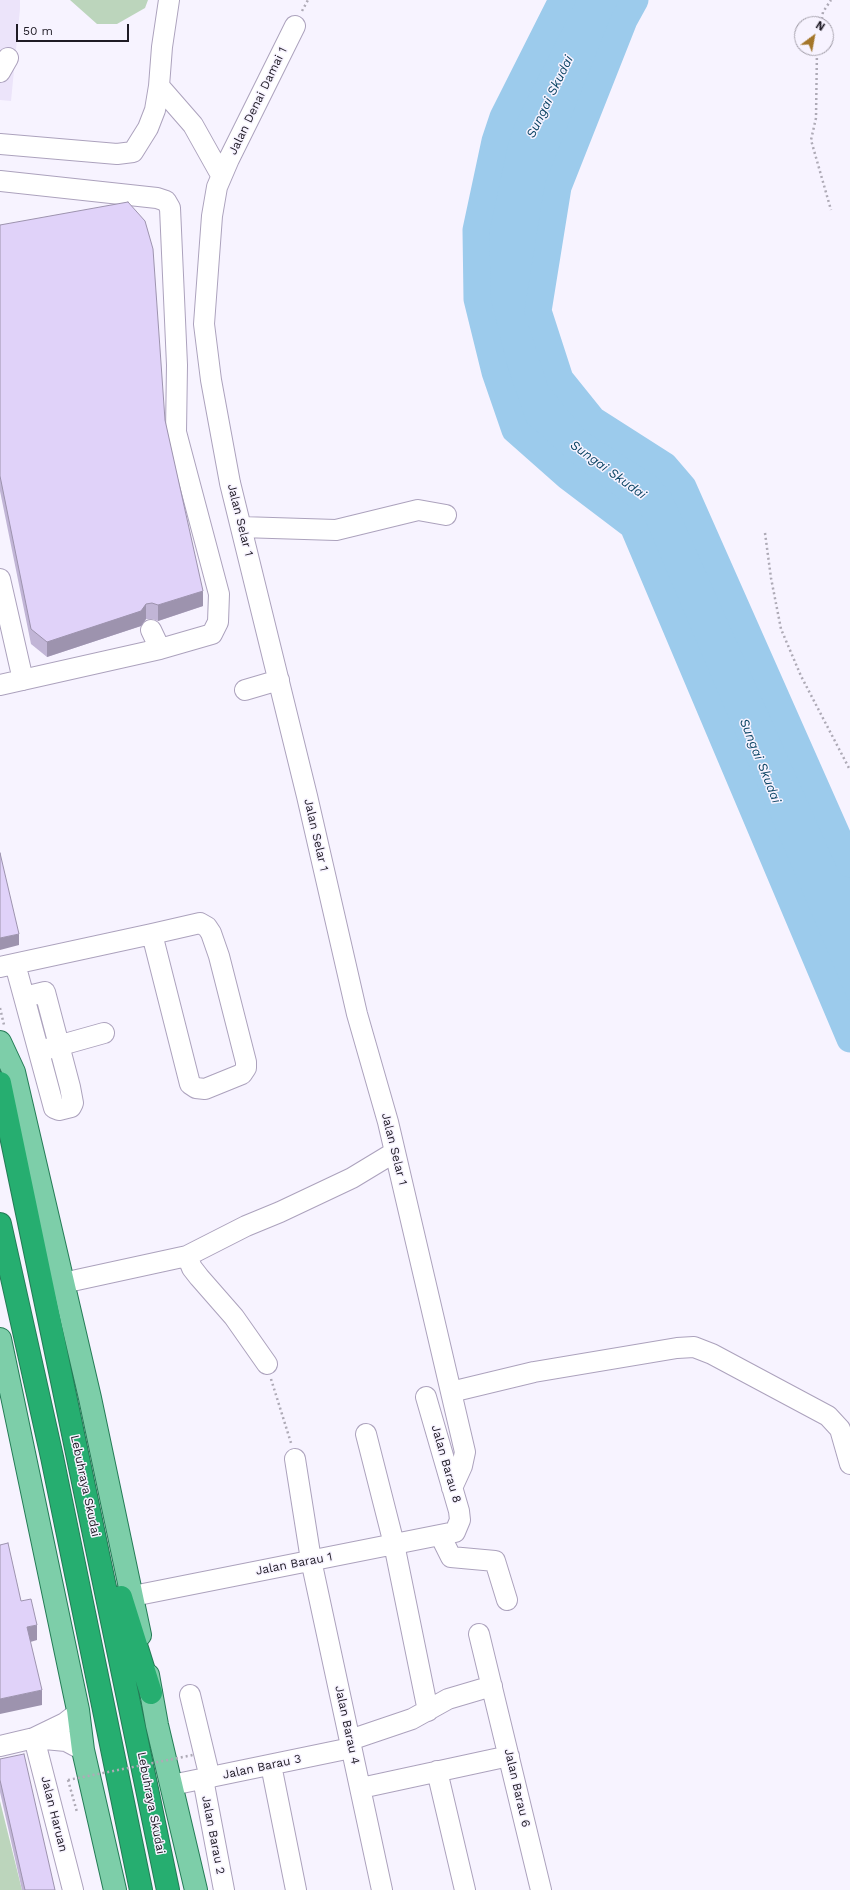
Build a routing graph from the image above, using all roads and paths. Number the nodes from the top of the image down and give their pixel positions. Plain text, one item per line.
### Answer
1 (169, 0) edge
2 (831, 0) edge
3 (822, 16) edge
4 (295, 26) dead end
5 (817, 56) edge
6 (159, 86) junction
7 (0, 144) edge
8 (221, 175) junction
9 (0, 181) edge
10 (831, 210) dead end
11 (446, 515) dead end
12 (241, 527) junction
13 (764, 533) dead end
14 (0, 578) edge
15 (151, 630) dead end
16 (160, 649) junction
17 (23, 680) junction
18 (279, 680) junction
19 (0, 685) edge
20 (246, 690) dead end
21 (850, 770) edge
22 (152, 934) junction
23 (8, 965) edge
24 (24, 997) junction
25 (104, 1033) dead end
26 (0, 1042) edge
27 (59, 1046) junction
28 (39, 1051) junction
29 (0, 1083) edge
30 (395, 1152) junction
31 (0, 1224) edge
32 (187, 1256) junction
33 (62, 1283) junction
34 (0, 1339) edge
35 (267, 1364) joint
36 (4, 1381) edge
37 (451, 1392) junction
38 (426, 1397) dead end
39 (845, 1427) edge
40 (366, 1434) dead end
41 (77, 1444) junction
42 (295, 1459) joint
43 (850, 1464) edge
44 (452, 1488) junction
45 (448, 1533) junction
46 (394, 1544) junction
47 (311, 1560) junction
48 (133, 1596) junction
49 (507, 1600) dead end
50 (478, 1634) dead end
51 (492, 1686) junction
52 (151, 1693) junction
53 (190, 1696) dead end
54 (78, 1710) junction
55 (428, 1711) junction
56 (34, 1738) junction
57 (351, 1744) junction
58 (0, 1746) edge
59 (83, 1750) junction
60 (193, 1755) dead end
61 (509, 1756) junction
62 (271, 1764) junction
63 (437, 1772) junction
64 (206, 1778) junction
65 (68, 1780) dead end
66 (172, 1785) junction
67 (361, 1788) junction
68 (73, 1890) edge
69 (115, 1890) edge
70 (141, 1890) edge
71 (168, 1890) edge
72 (196, 1890) edge
73 (224, 1890) edge
74 (296, 1890) edge
75 (382, 1890) edge
76 (465, 1890) edge
77 (541, 1890) edge

1 - 6 street
2 - 3 path
4 - 8 street, Jalan Denai Damai 1
5 - 10 path
6 - 7 street
6 - 8 street
8 - 12 street, Jalan Selar 1
9 - 16 street
11 - 12 street
12 - 18 street, Jalan Selar 1
13 - 21 path
14 - 17 street
15 - 16 street
16 - 17 street
17 - 19 street
18 - 20 street
18 - 30 street, Jalan Selar 1
22 - 22 street
22 - 23 street
23 - 24 street
24 - 27 street
24 - 28 street
25 - 27 street
26 - 33 main road
27 - 28 street
27 - 28 street
29 - 41 highway, Lebuhraya Skudai
30 - 32 street
30 - 37 street, Jalan Selar 1
31 - 70 highway
32 - 33 street
32 - 35 street
33 - 48 main road
34 - 36 main road
35 - 42 path
36 - 54 main road
37 - 39 street
37 - 44 street, Jalan Selar 1
38 - 44 street, Jalan Barau 8
39 - 43 street
40 - 46 street
41 - 52 highway
41 - 71 highway, Lebuhraya Skudai
42 - 47 street, Jalan Barau 4
44 - 45 street, Jalan Barau 8
45 - 46 street, Jalan Barau 1
45 - 49 street
46 - 47 street, Jalan Barau 1
46 - 55 street
47 - 48 street, Jalan Barau 1
47 - 57 street, Jalan Barau 4
48 - 52 main road
50 - 51 street, Jalan Barau 6
51 - 55 street, Jalan Barau 3
51 - 61 street, Jalan Barau 6
52 - 66 main road
53 - 64 street, Jalan Barau 2
54 - 56 street
54 - 59 main road
55 - 57 street, Jalan Barau 3
56 - 58 street
56 - 59 street
56 - 68 street, Jalan Haruan
57 - 62 street, Jalan Barau 3
57 - 67 street, Jalan Barau 4
59 - 69 main road
60 - 65 path, bridge
61 - 63 street
61 - 77 street, Jalan Barau 6
62 - 64 street, Jalan Barau 3
62 - 74 street
63 - 67 street
63 - 76 street
64 - 66 street, Jalan Barau 3
64 - 73 street, Jalan Barau 2
66 - 72 main road
67 - 75 street, Jalan Barau 4

